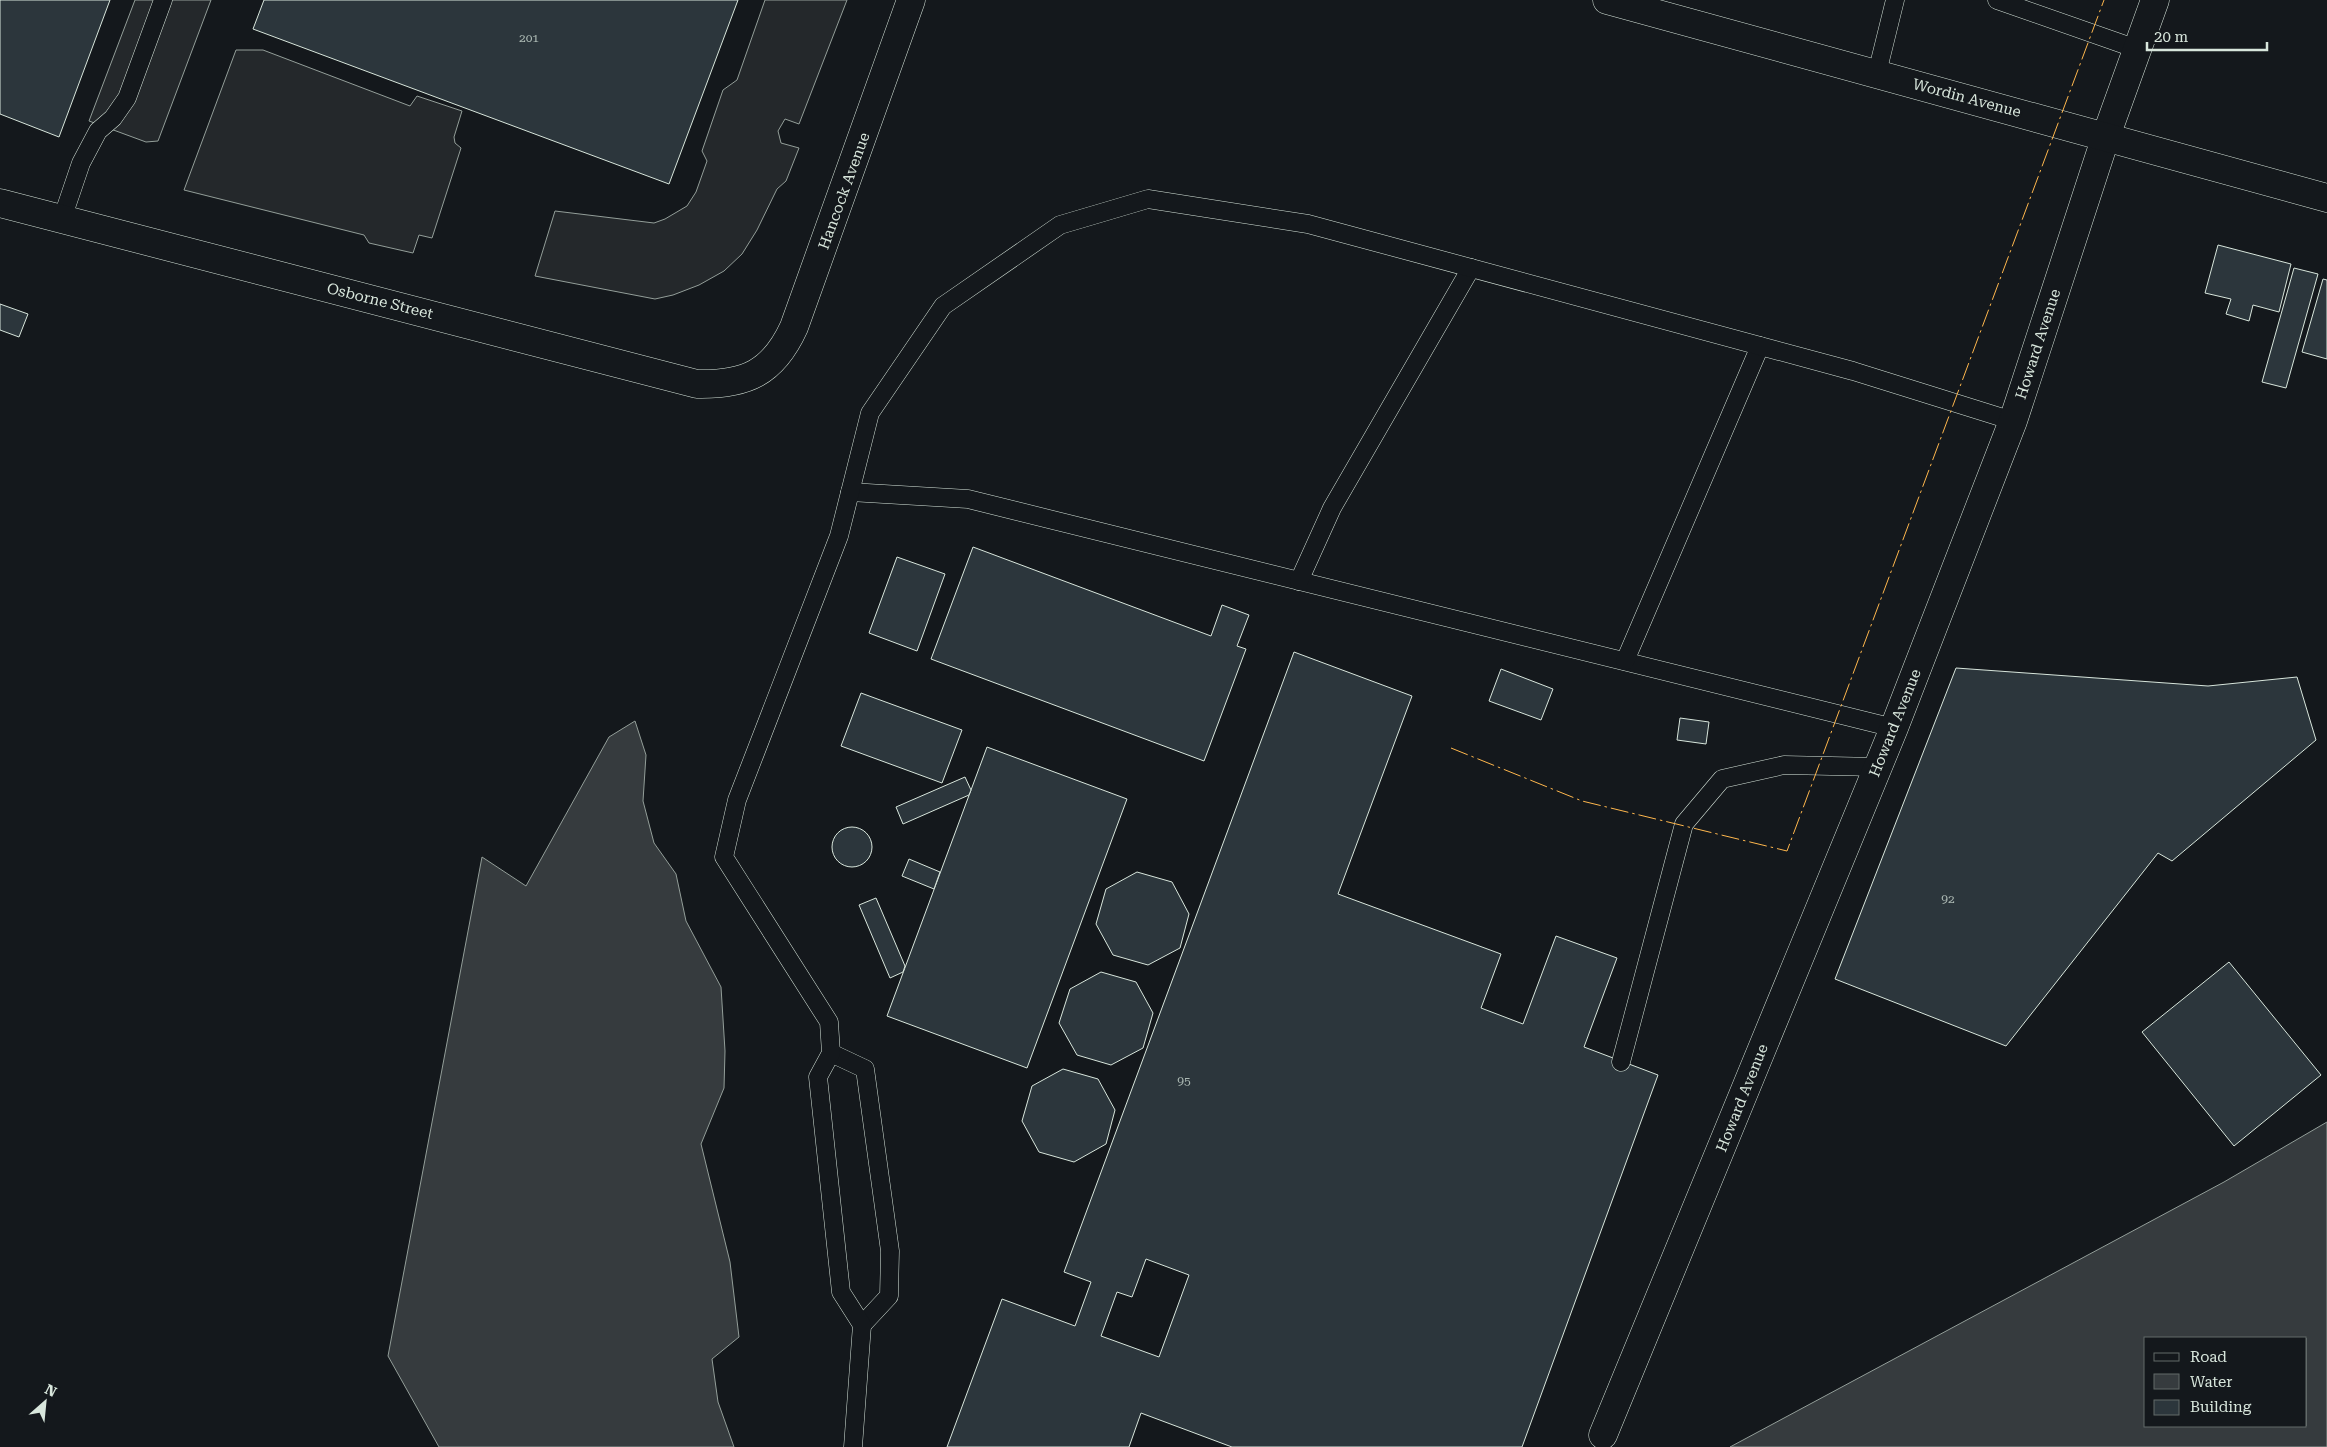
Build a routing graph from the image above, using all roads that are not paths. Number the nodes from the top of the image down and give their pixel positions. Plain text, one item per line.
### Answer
1 (163, 0) edge
2 (910, 0) edge
3 (1607, 0) edge
4 (1895, 0) edge
5 (1997, 0) edge
6 (2154, 0) edge
7 (2137, 49) junction
8 (1877, 73) junction
9 (2106, 136) junction
10 (2327, 198) edge
11 (0, 203) edge
12 (62, 219) junction
13 (1471, 268) junction
14 (1760, 346) junction
15 (760, 372) joint
16 (2013, 421) junction
17 (850, 492) junction
18 (1299, 581) junction
19 (1625, 661) junction
20 (1894, 728) junction
21 (1878, 767) junction
22 (831, 1053) junction
23 (1621, 1062) dead end
24 (862, 1325) junction
25 (1597, 1441) edge
26 (853, 1447) edge

1 - 12 lane
2 - 15 street, Hancock Avenue
3 - 8 street, Wordin Avenue
4 - 8 lane
5 - 7 lane
6 - 7 street, Howard Avenue
7 - 9 street, Howard Avenue
8 - 9 street, Wordin Avenue
9 - 10 street, Wordin Avenue
9 - 16 street, Howard Avenue
11 - 12 street, Osborne Street
12 - 15 street, Osborne Street
13 - 14 lane
13 - 17 lane
13 - 18 lane
14 - 16 lane
14 - 19 lane
16 - 20 street, Howard Avenue
17 - 18 lane
17 - 22 lane
18 - 19 lane
19 - 20 lane
20 - 21 street, Howard Avenue
21 - 23 lane
21 - 25 street, Howard Avenue
22 - 24 lane
22 - 24 lane
24 - 26 lane

